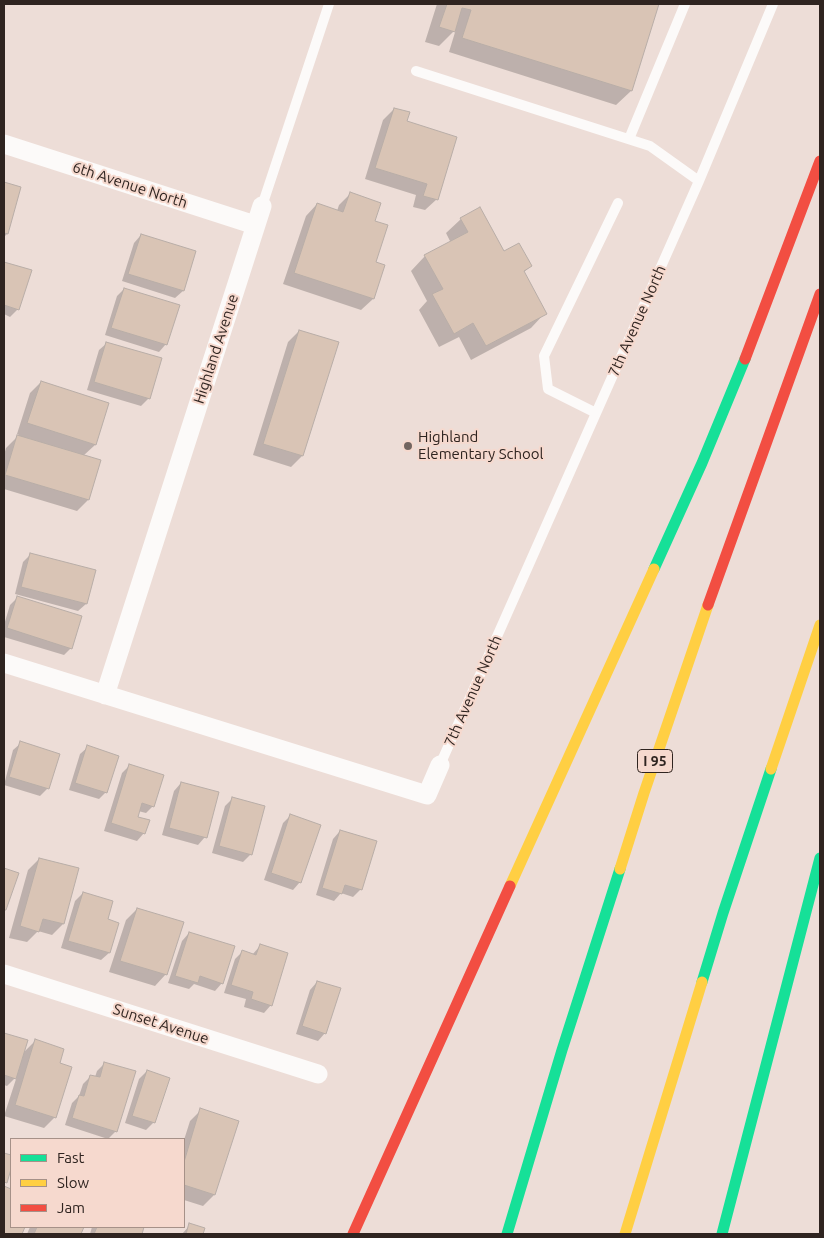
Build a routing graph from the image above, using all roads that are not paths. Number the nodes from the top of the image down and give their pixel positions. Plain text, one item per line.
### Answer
1 (329, 4) edge
2 (685, 4) edge
3 (773, 4) edge
4 (416, 71) dead end
5 (629, 140) junction
6 (4, 144) edge
7 (820, 161) edge
8 (699, 182) junction
9 (618, 203) dead end
10 (262, 206) joint
11 (255, 225) junction
12 (820, 294) edge
13 (596, 413) junction
14 (820, 625) edge
15 (4, 663) edge
16 (105, 695) junction
17 (440, 765) joint
18 (820, 858) edge
19 (4, 974) edge
20 (318, 1074) dead end
21 (354, 1234) edge
22 (507, 1234) edge
23 (625, 1234) edge
24 (722, 1234) edge

1 - 10 lane, Highland Avenue
2 - 5 lane
3 - 8 lane, 7th Avenue North
4 - 5 lane
5 - 8 lane
6 - 11 street, 6th Avenue North
7 - 21 highway
8 - 13 lane, 7th Avenue North
9 - 13 lane
10 - 11 street, Highland Avenue
11 - 16 street, Highland Avenue
12 - 22 highway, I 95
13 - 17 lane, 7th Avenue North
14 - 23 highway
15 - 16 street, 7th Avenue North
16 - 17 street, 7th Avenue North
18 - 24 highway
19 - 20 street, Sunset Avenue

